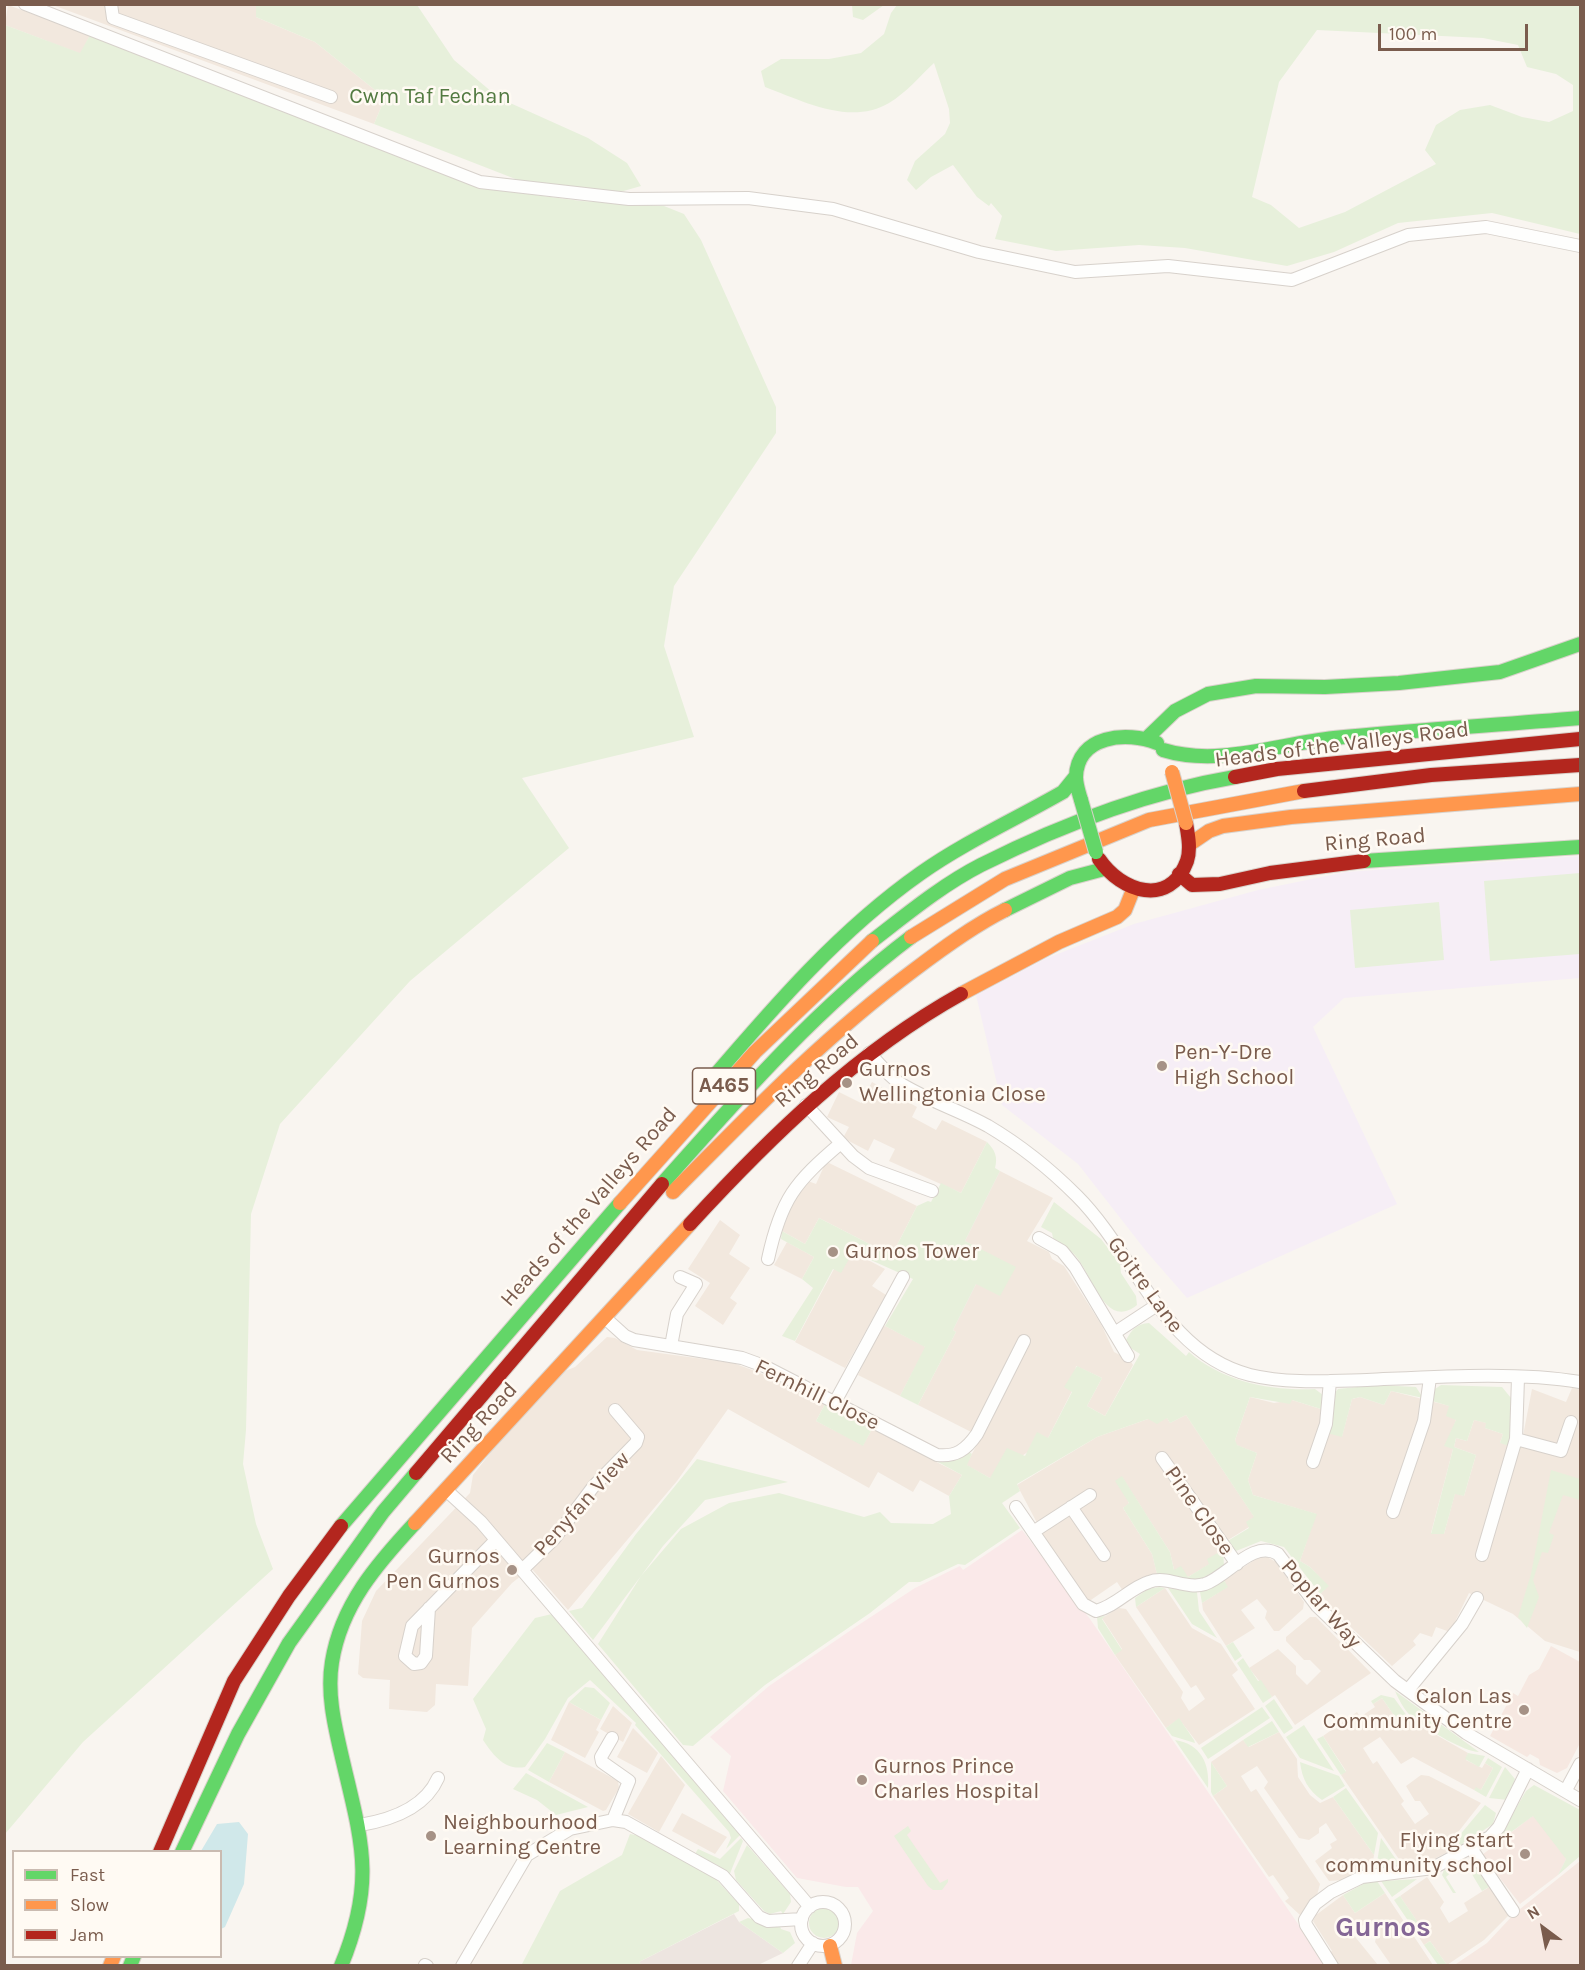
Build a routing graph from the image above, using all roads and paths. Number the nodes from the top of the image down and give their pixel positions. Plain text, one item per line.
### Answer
1 (25, 4) edge
2 (111, 4) edge
3 (213, 56) junction
4 (206, 76) junction
5 (331, 97) dead end
6 (1581, 246) edge
7 (1581, 644) edge
8 (1581, 718) edge
9 (1148, 738) junction
10 (1581, 739) edge
11 (1163, 750) junction
12 (1581, 765) edge
13 (1076, 776) junction
14 (1581, 794) edge
15 (1190, 844) junction
16 (1581, 847) edge
17 (1104, 869) junction
18 (1179, 874) junction
19 (1133, 890) junction
20 (869, 1053) junction
21 (806, 1105) junction
22 (841, 1143) junction
23 (932, 1191) dead end
24 (616, 1207) junction
25 (630, 1219) junction
26 (1038, 1238) dead end
27 (768, 1259) dead end
28 (680, 1277) dead end
29 (903, 1277) dead end
30 (1157, 1305) junction
31 (604, 1317) junction
32 (1116, 1332) junction
33 (1024, 1341) dead end
34 (671, 1346) junction
35 (1128, 1356) dead end
36 (1430, 1378) junction
37 (1518, 1378) junction
38 (1330, 1381) junction
39 (1581, 1382) edge
40 (835, 1402) junction
41 (615, 1410) dead end
42 (1571, 1422) dead end
43 (1516, 1439) junction
44 (1162, 1458) dead end
45 (1313, 1462) dead end
46 (446, 1490) junction
47 (1090, 1495) dead end
48 (1016, 1507) dead end
49 (1071, 1507) junction
50 (1393, 1512) dead end
51 (1033, 1532) junction
52 (496, 1540) junction
53 (1104, 1555) dead end
54 (1482, 1555) dead end
55 (1236, 1564) junction
56 (522, 1570) junction
57 (1477, 1598) dead end
58 (429, 1608) dead end
59 (1408, 1690) junction
60 (612, 1738) dead end
61 (1581, 1764) edge
62 (1528, 1770) junction
63 (438, 1778) dead end
64 (1566, 1790) junction
65 (1581, 1800) edge
66 (613, 1820) junction
67 (360, 1825) junction
68 (1471, 1848) junction
69 (160, 1850) edge
70 (182, 1850) edge
71 (810, 1907) junction
72 (1514, 1911) dead end
73 (802, 1919) junction
74 (813, 1943) junction
75 (830, 1946) junction
76 (341, 1965) edge
77 (462, 1965) edge
78 (798, 1965) edge
79 (836, 1965) edge
80 (1332, 1965) edge

1 - 4 street
2 - 3 street
3 - 4 street
3 - 5 street
4 - 6 street
7 - 9 main road
8 - 11 main road
9 - 11 main road
9 - 13 main road
10 - 24 main road, Heads of the Valleys Road / A465
11 - 15 main road, bridge
12 - 25 main road, Heads of the Valleys Road / A465
13 - 17 main road, bridge
13 - 24 main road
14 - 15 main road
15 - 18 main road
16 - 18 main road, Ring Road
17 - 19 main road
17 - 25 main road
18 - 19 main road
19 - 20 main road, Ring Road
20 - 21 main road, Ring Road
20 - 30 street, Goitre Lane
21 - 22 street
21 - 31 main road, Ring Road
22 - 23 street
22 - 27 street
24 - 69 main road, Heads of the Valleys Road / A465
25 - 70 main road, Heads of the Valleys Road / A465
26 - 32 street
28 - 34 street
29 - 40 street
30 - 32 street
30 - 38 street, Goitre Lane
31 - 34 street, Fernhill Close
31 - 46 main road, Ring Road
32 - 35 street
33 - 40 street, Fernhill Close
34 - 40 street, Fernhill Close
36 - 37 street, Goitre Lane
36 - 38 street, Goitre Lane
36 - 50 street
37 - 39 street, Goitre Lane
37 - 43 street
38 - 45 street
41 - 56 street, Penyfan View
42 - 43 street
43 - 54 street
44 - 55 street, Pine Close
46 - 52 street
46 - 67 main road, Ring Road
47 - 49 street
48 - 51 street, Poplar Way
49 - 51 street
49 - 53 street
51 - 55 street, Poplar Way
52 - 56 street
52 - 58 street
55 - 59 street, Poplar Way
56 - 71 street
57 - 59 street
59 - 62 street, Poplar Way
60 - 66 street
61 - 64 street
62 - 64 street, Poplar Way
62 - 68 street
63 - 67 street
64 - 65 street, Poplar Way
66 - 73 street
66 - 77 street
67 - 76 main road, Ring Road
68 - 72 street
68 - 80 street
71 - 73 street
71 - 75 street
73 - 74 street
74 - 75 street
74 - 78 street
75 - 79 main road

